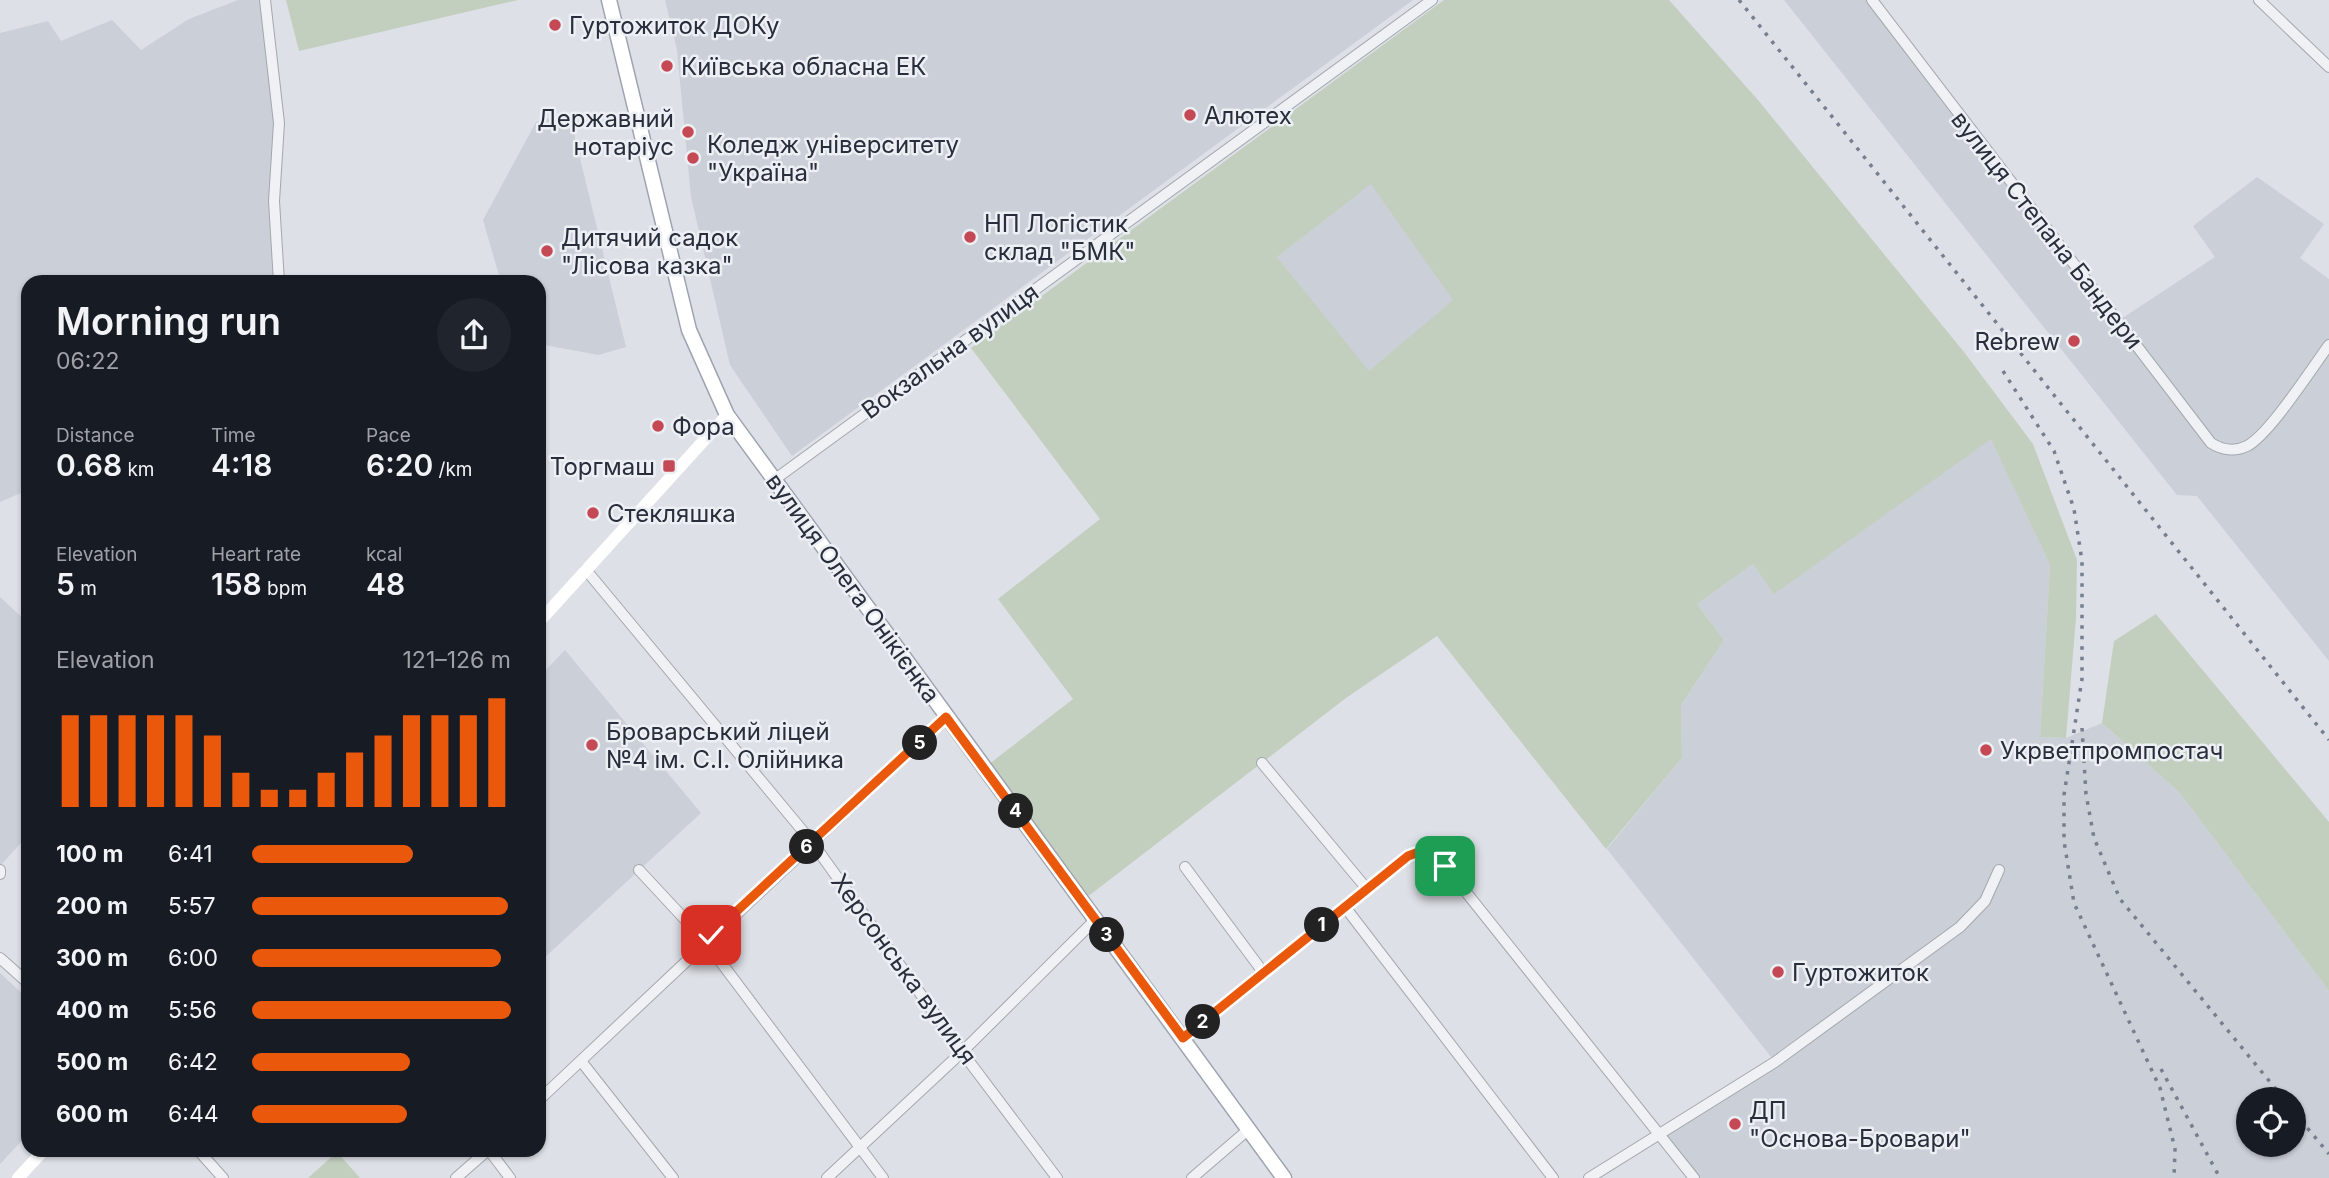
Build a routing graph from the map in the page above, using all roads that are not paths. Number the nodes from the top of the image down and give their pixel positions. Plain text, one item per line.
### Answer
1 (265, 0) edge
2 (608, 0) edge
3 (1432, 0) edge
4 (1872, 0) edge
5 (2259, 0) edge
6 (2329, 67) edge
7 (279, 275) edge
8 (2329, 345) edge
9 (727, 415) junction
10 (774, 480) junction
11 (586, 570) junction
12 (546, 614) edge
13 (946, 717) junction
14 (1262, 763) dead end
15 (813, 842) junction
16 (1185, 867) dead end
17 (639, 870) dead end
18 (1999, 870) dead end
19 (1367, 889) junction
20 (1345, 907) junction
21 (1096, 920) junction
22 (705, 941) junction
23 (0, 958) edge
24 (1263, 972) junction
25 (21, 977) edge
26 (1183, 1038) junction
27 (962, 1052) junction
28 (581, 1061) junction
29 (546, 1091) edge
30 (1249, 1129) junction
31 (1659, 1133) junction
32 (861, 1148) junction
33 (38, 1157) edge
34 (204, 1157) edge
35 (480, 1157) edge
36 (494, 1157) edge
37 (18, 1178) edge
38 (223, 1178) edge
39 (456, 1178) edge
40 (510, 1178) edge
41 (673, 1178) edge
42 (827, 1178) edge
43 (883, 1178) edge
44 (1056, 1178) edge
45 (1192, 1178) edge
46 (1284, 1178) edge
47 (1553, 1178) edge
48 (1589, 1178) edge
49 (1693, 1178) edge

1 - 7 street
2 - 9 main road, вулиця Олега Онікієнка
3 - 10 street, Вокзальна вулиця
4 - 8 street, вулиця Степана Бандери
5 - 6 street
9 - 10 main road, вулиця Олега Онікієнка
9 - 11 main road
10 - 13 main road, вулиця Олега Онікієнка
11 - 12 main road
11 - 15 street, Херсонська вулиця
13 - 15 street
13 - 21 main road, вулиця Олега Онікієнка
14 - 19 street
15 - 22 street
15 - 27 street, Херсонська вулиця
16 - 24 street
17 - 22 street
18 - 31 street
19 - 20 street
19 - 31 street
20 - 24 street
20 - 47 street
21 - 26 main road, вулиця Олега Онікієнка
21 - 27 street
22 - 28 street
22 - 32 street
23 - 25 street
24 - 26 street
26 - 30 main road, вулиця Олега Онікієнка
27 - 32 street
27 - 44 street, Херсонська вулиця
28 - 29 street
28 - 41 street
30 - 45 street
30 - 46 main road, вулиця Олега Онікієнка
31 - 48 street
31 - 49 street
32 - 42 street
32 - 43 street
33 - 37 main road
34 - 38 street
35 - 39 street
36 - 40 street

